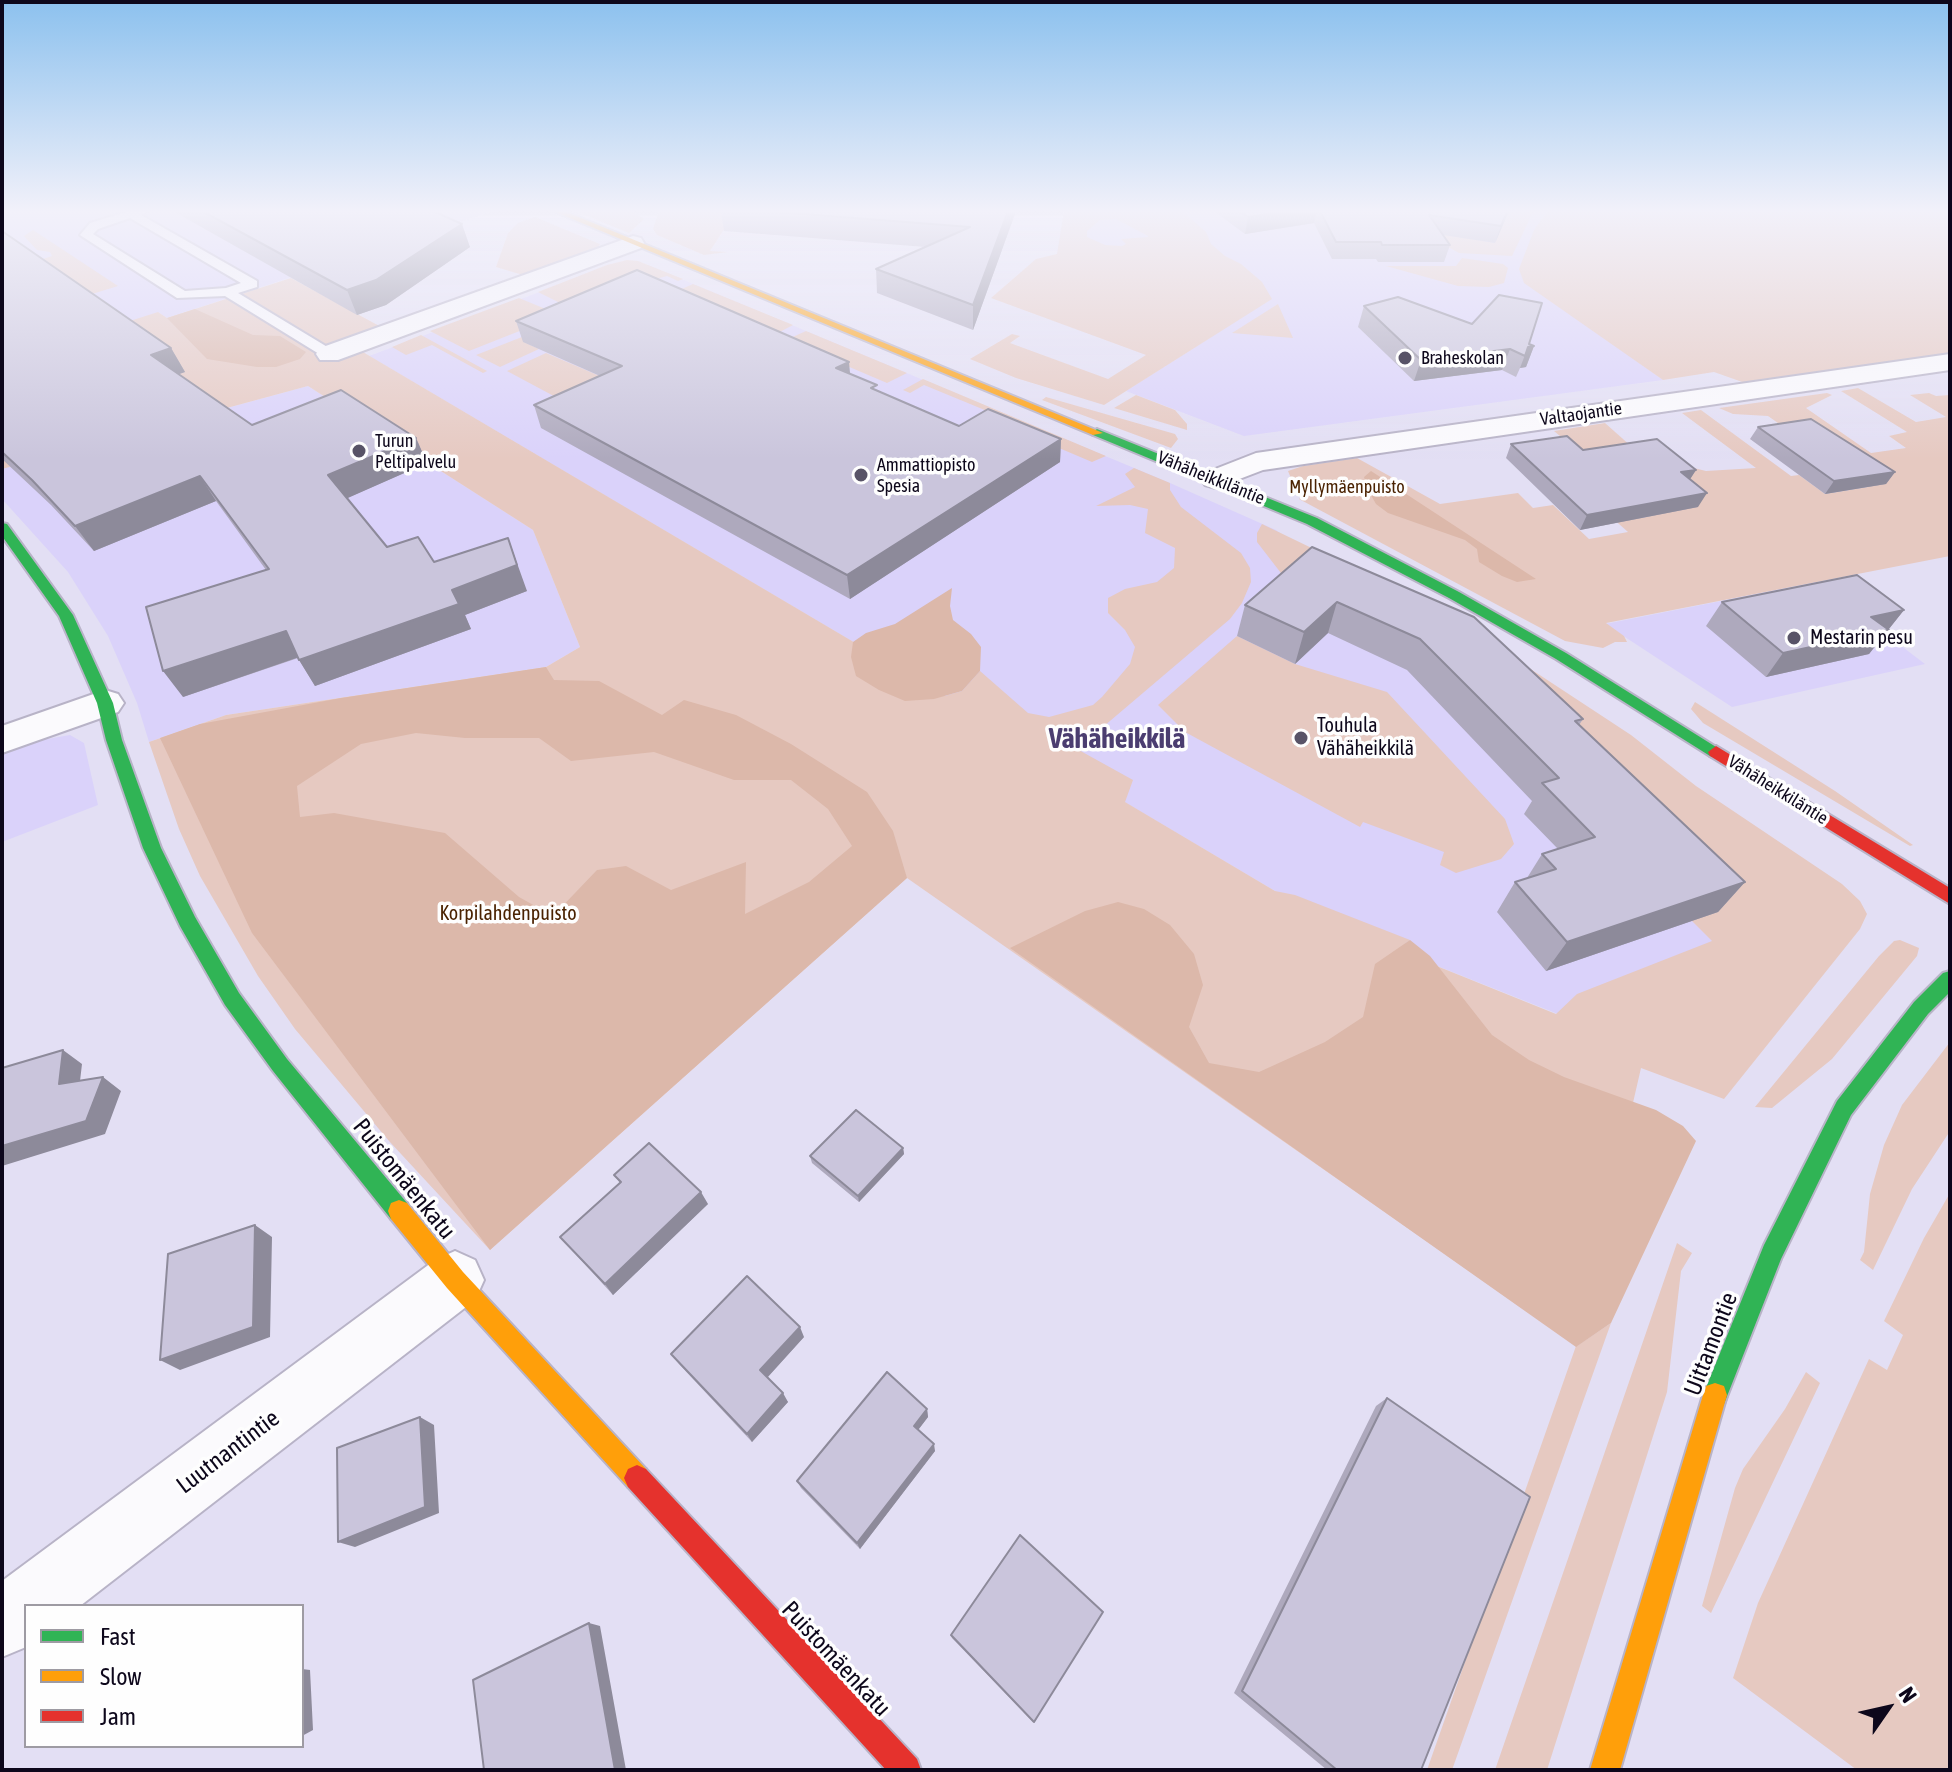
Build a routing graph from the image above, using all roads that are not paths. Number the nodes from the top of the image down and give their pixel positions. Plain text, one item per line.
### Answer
1 (180, 294) edge
2 (202, 294) edge
3 (230, 294) edge
4 (494, 294) edge
5 (758, 294) edge
6 (329, 354) joint
7 (1950, 362) edge
8 (1216, 479) junction
9 (2, 527) edge
10 (105, 703) junction
11 (2, 740) edge
12 (1950, 897) edge
13 (1950, 979) edge
14 (455, 1280) junction
15 (27, 1604) edge
16 (24, 1606) edge
17 (2, 1623) edge
18 (906, 1770) edge
19 (1605, 1770) edge

1 - 2 lane
3 - 6 lane
4 - 6 street
5 - 8 street, Vähäheikkiläntie
7 - 8 street, Valtaojantie
8 - 12 street, Vähäheikkiläntie
9 - 10 street, Puistomäenkatu
10 - 11 street
10 - 14 street, Puistomäenkatu
13 - 19 street, Uittamontie
14 - 15 street, Luutnantintie
14 - 18 street, Puistomäenkatu
16 - 17 street, Luutnantintie

